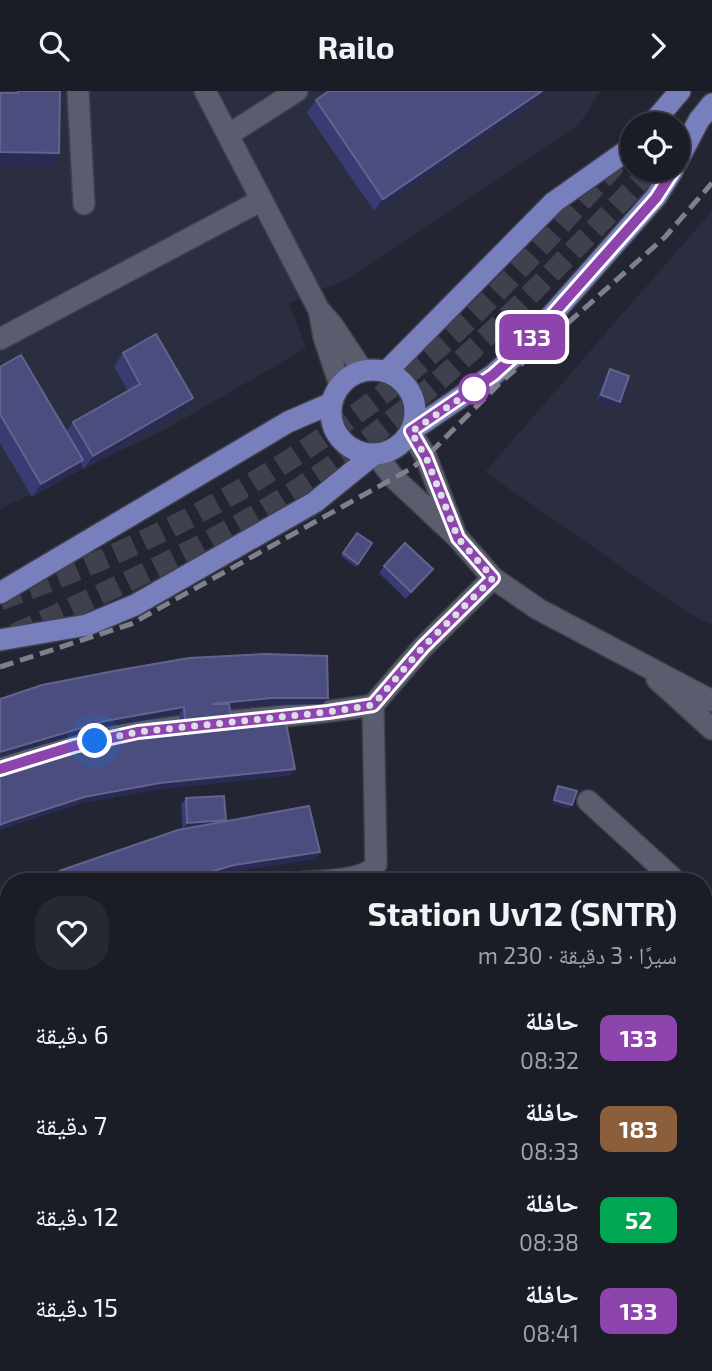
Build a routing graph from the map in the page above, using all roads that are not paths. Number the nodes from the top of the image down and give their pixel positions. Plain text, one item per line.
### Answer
1 (78, 91) edge
2 (205, 91) edge
3 (297, 91) edge
4 (680, 91) edge
5 (662, 112) edge
6 (706, 112) edge
7 (228, 135) junction
8 (690, 140) edge
9 (620, 155) edge
10 (666, 182) edge
11 (262, 200) junction
12 (84, 204) dead end
13 (319, 310) junction
14 (0, 339) edge
15 (362, 370) junction
16 (387, 371) junction
17 (336, 394) junction
18 (411, 431) junction
19 (375, 455) junction
20 (458, 538) junction
21 (493, 578) junction
22 (0, 593) edge
23 (3, 639) edge
24 (643, 664) junction
25 (712, 701) edge
26 (373, 705) junction
27 (712, 729) edge
28 (0, 769) edge
29 (588, 801) dead end
30 (369, 873) edge
31 (667, 873) edge

1 - 12 street
2 - 7 street
3 - 7 street
4 - 5 main road
6 - 8 main road
7 - 11 street
9 - 16 main road
10 - 18 main road
11 - 13 street
11 - 14 street
13 - 15 street
13 - 17 street
15 - 16 main road
15 - 17 main road
16 - 18 main road
17 - 19 main road
17 - 22 main road
18 - 19 main road
18 - 20 street
19 - 20 street
19 - 23 main road
20 - 21 street
21 - 24 street
21 - 26 street
24 - 25 street
24 - 27 street
26 - 28 street
26 - 30 street
29 - 31 street

